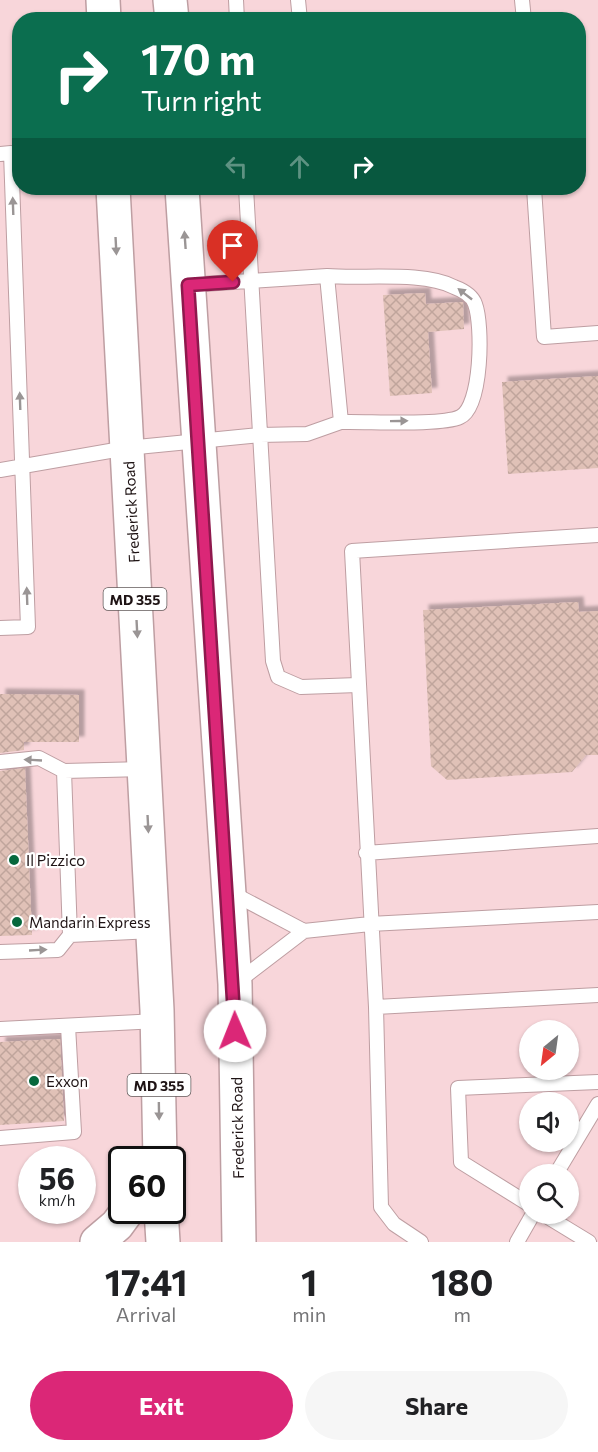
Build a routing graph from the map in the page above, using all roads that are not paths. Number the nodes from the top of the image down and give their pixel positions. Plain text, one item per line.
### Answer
1 (0, 153) edge
2 (12, 158) edge
3 (16, 195) edge
4 (113, 195) edge
5 (182, 195) edge
6 (246, 195) edge
7 (534, 195) edge
8 (327, 276) junction
9 (252, 279) junction
10 (188, 285) junction
11 (598, 333) edge
12 (341, 422) junction
13 (260, 435) junction
14 (198, 442) junction
15 (127, 448) junction
16 (22, 468) junction
17 (0, 470) edge
18 (598, 536) edge
19 (0, 628) edge
20 (358, 685) junction
21 (0, 762) edge
22 (145, 769) junction
23 (64, 771) junction
24 (598, 836) edge
25 (366, 853) junction
26 (228, 891) junction
27 (598, 912) edge
28 (370, 924) junction
29 (153, 930) junction
30 (304, 931) junction
31 (70, 935) junction
32 (0, 952) edge
33 (234, 984) junction
34 (598, 995) edge
35 (376, 1007) junction
36 (158, 1021) junction
37 (68, 1026) junction
38 (0, 1029) edge
39 (598, 1082) edge
40 (598, 1104) edge
41 (0, 1138) edge
42 (160, 1146) edge
43 (562, 1164) edge
44 (519, 1198) edge
45 (114, 1224) edge
46 (162, 1224) edge
47 (527, 1224) edge
48 (559, 1224) edge
49 (97, 1242) edge
50 (163, 1242) edge
51 (239, 1242) edge
52 (421, 1242) edge
53 (517, 1242) edge
54 (589, 1242) edge

1 - 2 lane
16 -> 3 lane
4 -> 15 main road, Frederick Road / MD 355
10 -> 5 main road, Frederick Road
6 - 9 lane
7 - 11 lane
8 - 9 lane
8 - 12 lane
12 -> 8 lane
9 - 10 lane
9 - 13 lane
10 - 14 main road, Frederick Road
12 - 13 lane
13 - 14 lane
13 - 20 lane
14 - 15 lane
14 - 26 main road, Frederick Road
15 - 16 lane
15 -> 22 main road, Frederick Road / MD 355
16 - 17 lane
19 -> 16 lane
18 - 20 lane
20 - 25 lane
23 -> 21 lane
22 - 23 lane
22 -> 29 main road, Frederick Road / MD 355
23 - 31 lane
24 - 25 lane
25 - 28 lane
26 - 30 lane
26 - 33 main road, Frederick Road
27 - 28 lane
28 - 30 lane
28 - 35 lane
29 - 31 lane
29 - 36 main road, Frederick Road / MD 355
30 - 33 lane
32 -> 31 lane
33 - 51 main road, Frederick Road
34 - 35 lane
35 - 52 lane
36 - 37 lane
36 -> 42 main road, Frederick Road / MD 355
37 - 38 lane
37 - 41 lane
39 - 44 lane
40 - 43 lane
45 - 49 main road
46 - 50 main road
47 - 53 lane
48 - 54 lane

